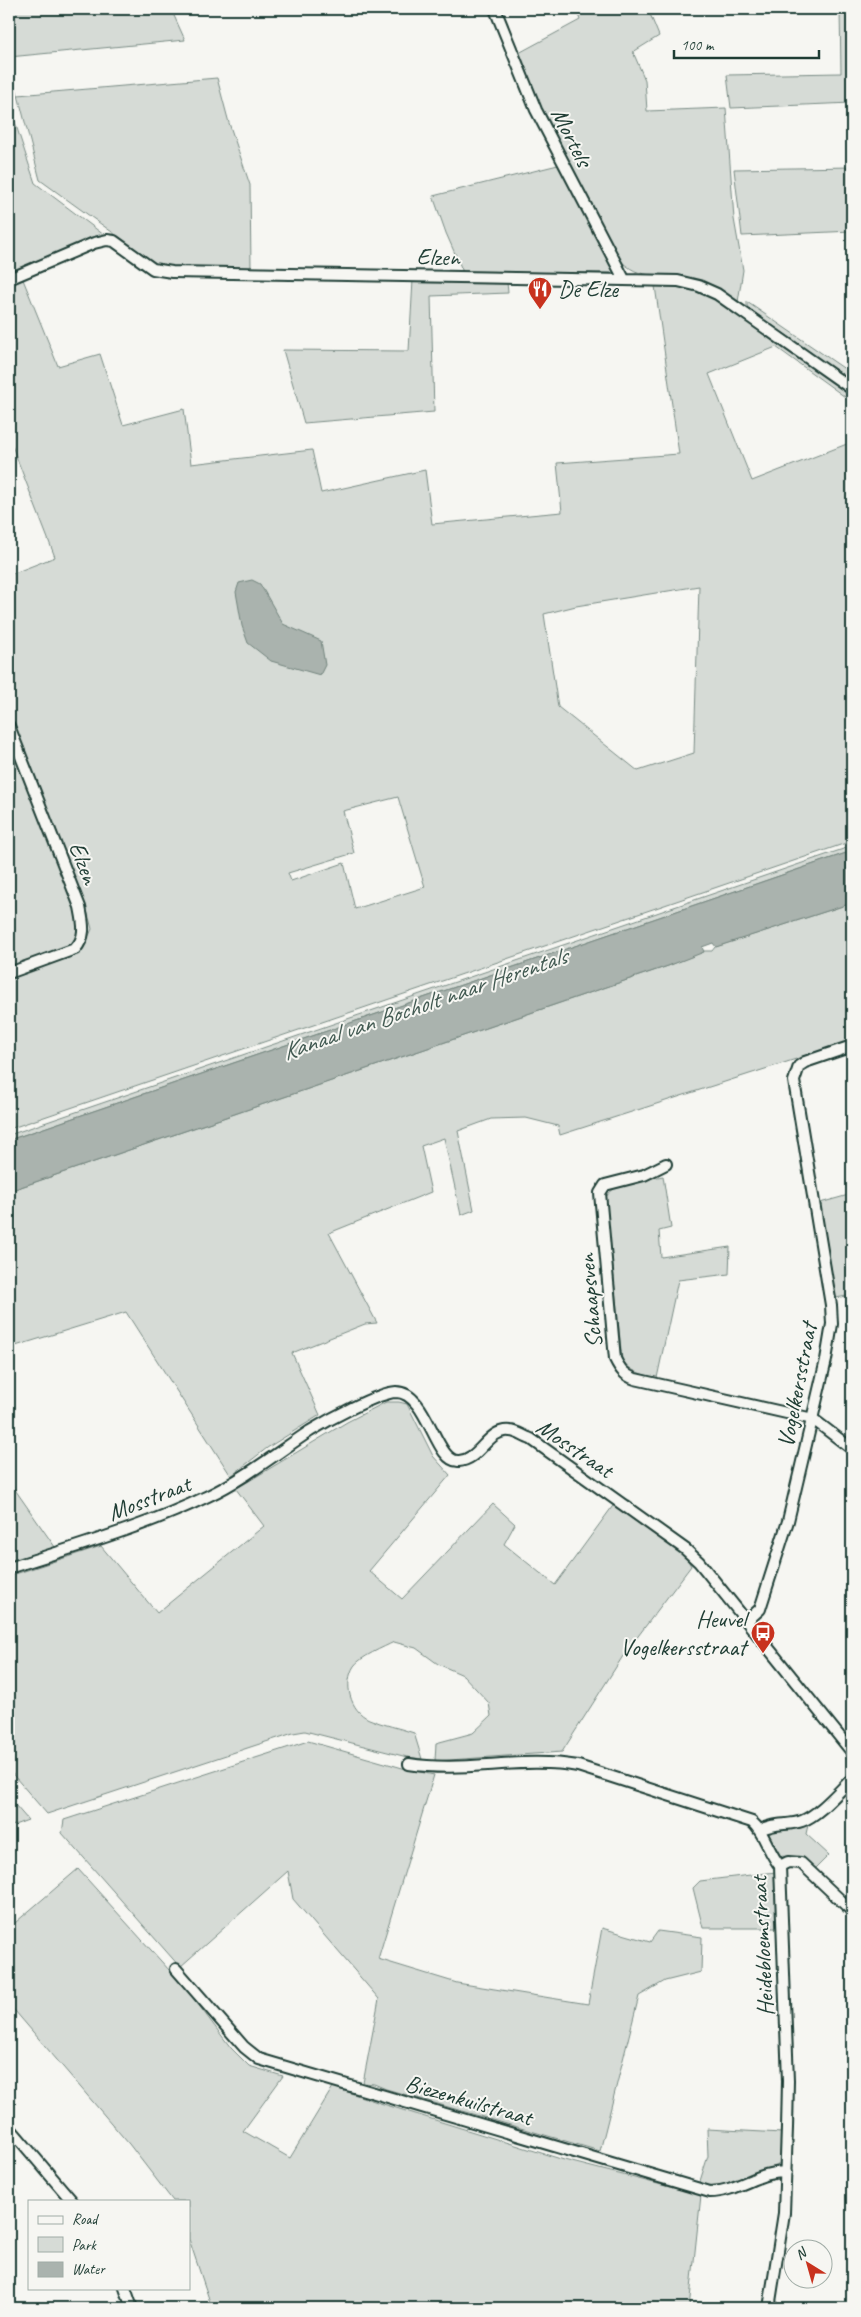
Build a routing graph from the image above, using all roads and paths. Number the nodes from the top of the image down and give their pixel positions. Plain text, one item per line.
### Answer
1 (496, 9) edge
2 (9, 279) edge
3 (624, 279) junction
4 (852, 389) edge
5 (9, 726) edge
6 (9, 973) edge
7 (852, 1046) edge
8 (666, 1164) dead end
9 (812, 1419) junction
10 (852, 1449) edge
11 (9, 1568) edge
12 (747, 1621) junction
13 (851, 1747) edge
14 (409, 1764) dead end
15 (852, 1779) edge
16 (761, 1830) junction
17 (780, 1866) junction
18 (852, 1911) edge
19 (176, 1969) dead end
20 (9, 2127) edge
21 (786, 2172) junction
22 (71, 2200) edge
23 (126, 2290) edge
24 (132, 2308) edge
25 (769, 2308) edge

1 - 3 street, Mortels
2 - 3 street, Elzen
3 - 4 street, Elzen
5 - 6 street, Elzen
7 - 9 street, Vogelkersstraat
8 - 9 street, Schaapsven
9 - 10 street
9 - 12 street, Vogelkersstraat
11 - 12 street, Mosstraat
12 - 13 street, Mosstraat
14 - 16 street
15 - 16 street
16 - 17 street, Heidebloemstraat
17 - 18 street
17 - 21 street, Heidebloemstraat
19 - 21 street, Biezenkuilstraat
20 - 22 street
21 - 25 street, Heidebloemstraat
23 - 24 street

